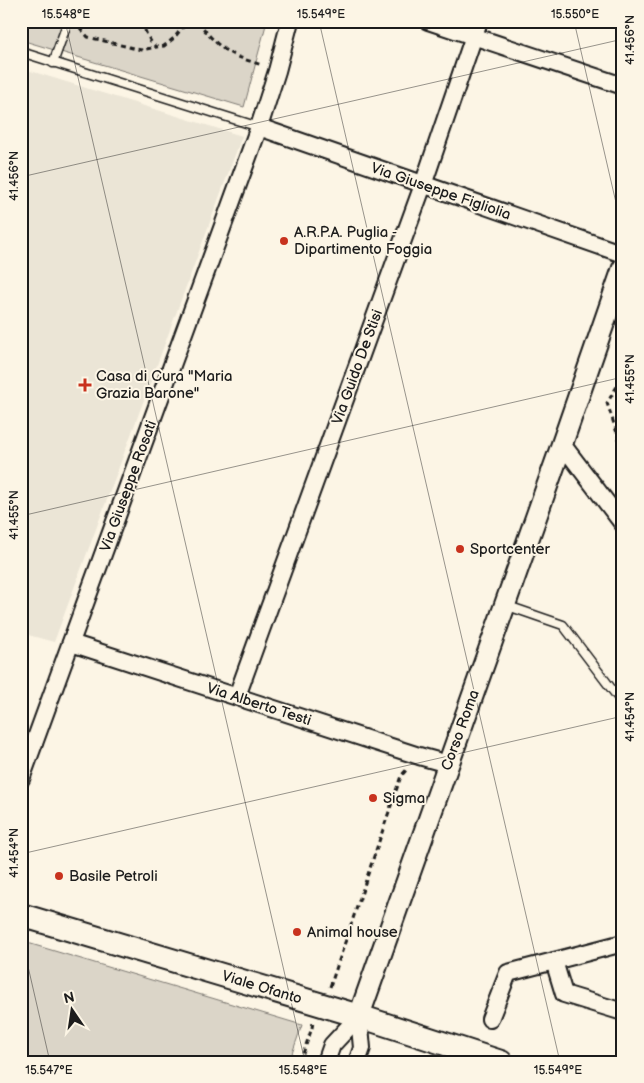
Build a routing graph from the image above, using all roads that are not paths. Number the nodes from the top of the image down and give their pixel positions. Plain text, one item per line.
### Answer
1 (68, 21) edge
2 (290, 21) edge
3 (428, 21) edge
4 (476, 29) edge
5 (21, 52) edge
6 (53, 63) junction
7 (623, 86) edge
8 (259, 127) junction
9 (423, 185) junction
10 (617, 252) edge
11 (623, 268) edge
12 (562, 444) junction
13 (623, 524) edge
14 (505, 605) junction
15 (71, 643) junction
16 (237, 696) junction
17 (623, 704) edge
18 (448, 764) junction
19 (21, 779) edge
20 (21, 915) edge
21 (623, 943) edge
22 (554, 961) junction
23 (623, 1012) edge
24 (359, 1016) junction
25 (490, 1019) dead end
26 (326, 1062) edge
27 (358, 1062) edge
28 (501, 1062) edge

1 - 6 lane
2 - 8 street, Via Giuseppe Rosati
3 - 4 street
4 - 7 street
4 - 9 street, Via Guido De Stisi
5 - 6 lane
6 - 8 lane
8 - 9 street, Via Giuseppe Figliolia
8 - 15 street, Via Giuseppe Rosati
9 - 10 street, Via Giuseppe Figliolia
9 - 16 street, Via Guido De Stisi
11 - 12 street, Corso Roma
12 - 13 street
12 - 14 street, Corso Roma
14 - 17 lane
14 - 18 street, Corso Roma
15 - 16 street, Via Alberto Testi
15 - 19 street, Via Giuseppe Rosati
16 - 18 street, Via Alberto Testi
18 - 24 street, Corso Roma
20 - 24 main road, Viale Ofanto
21 - 22 street
22 - 23 street
22 - 25 street
24 - 26 street, Corso Roma
24 - 27 street, Corso Roma
24 - 28 main road, Viale Ofanto

